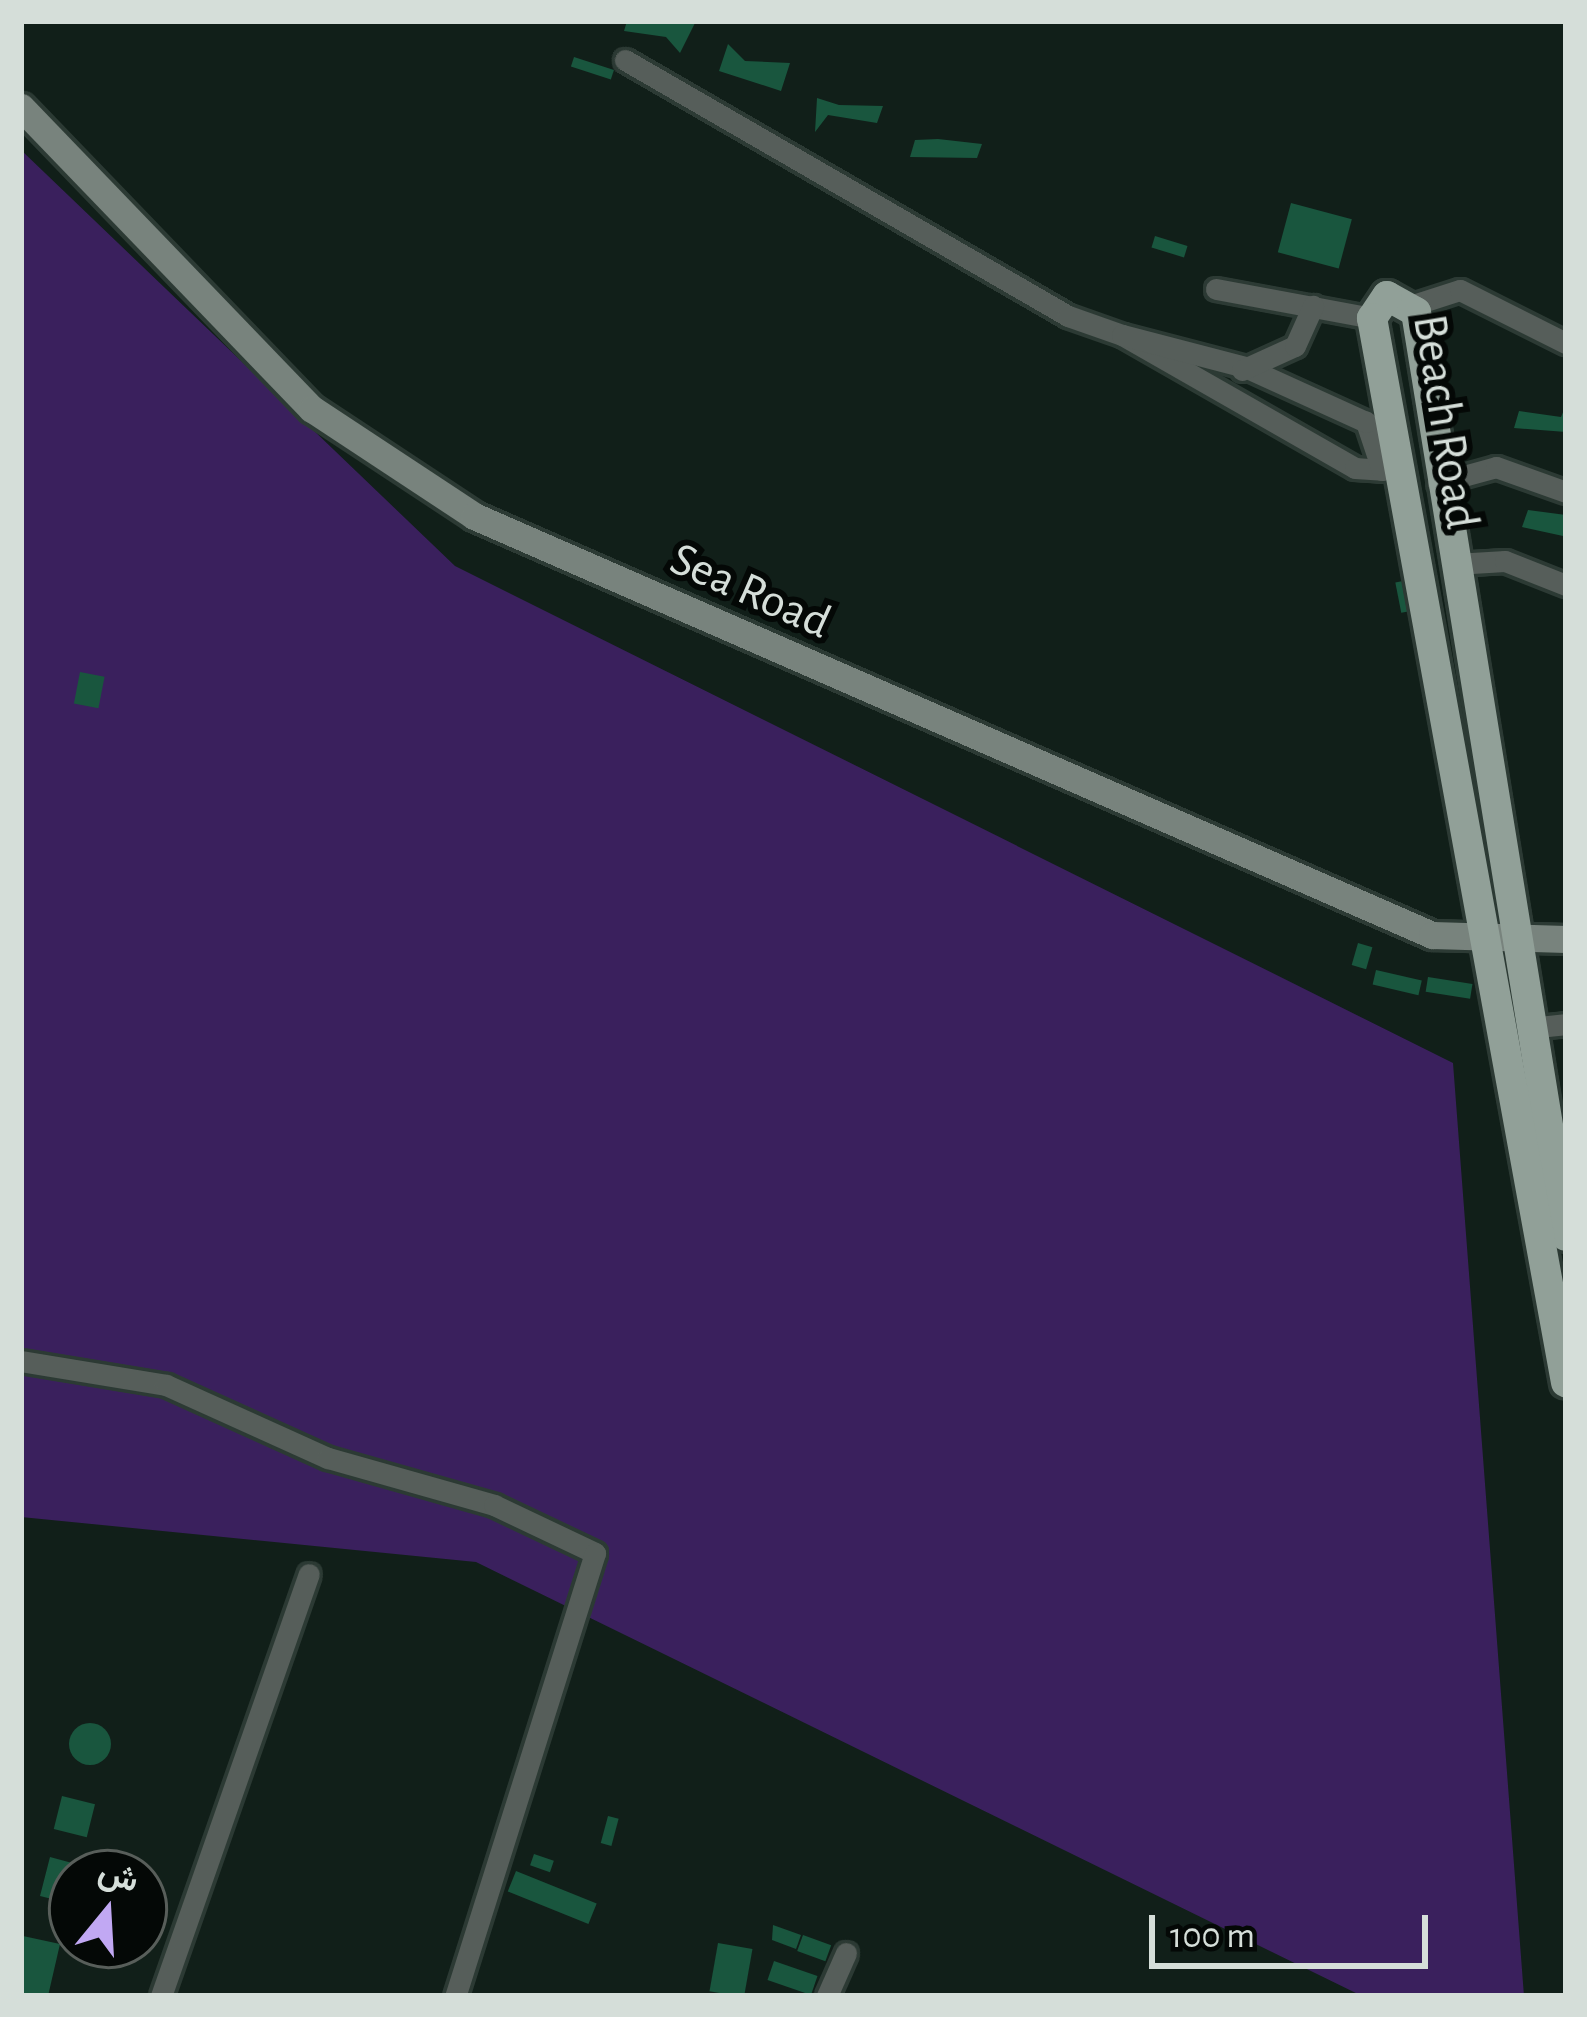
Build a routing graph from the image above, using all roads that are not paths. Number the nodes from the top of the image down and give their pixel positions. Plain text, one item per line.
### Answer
1 (625, 59) dead end
2 (21, 107) edge
3 (1216, 289) dead end
4 (1413, 305) junction
5 (1313, 306) junction
6 (1372, 318) junction
7 (1122, 335) junction
8 (1566, 343) edge
9 (1245, 367) junction
10 (1220, 390) junction
11 (1406, 394) junction
12 (1426, 426) junction
13 (1394, 430) junction
14 (1438, 483) junction
15 (1566, 492) edge
16 (1455, 564) junction
17 (1566, 585) edge
18 (1566, 939) edge
19 (1501, 945) junction
20 (1566, 1024) edge
21 (1529, 1028) junction
22 (1566, 1236) edge
23 (21, 1361) edge
24 (1566, 1382) edge
25 (309, 1574) dead end
26 (846, 1953) dead end
27 (161, 1996) edge
28 (455, 1996) edge
29 (827, 1996) edge

1 - 7 street
2 - 19 street, Sea Road
3 - 5 street
4 - 6 main road, Beach Road
4 - 8 street
4 - 11 main road, Beach Road
5 - 6 street
5 - 9 street
6 - 11 main road, Beach Road
7 - 9 street
7 - 10 street
9 - 10 street
9 - 10 street
11 - 12 main road, Beach Road
11 - 13 main road, Beach Road
12 - 13 main road
12 - 14 main road, Beach Road
13 - 19 main road, Beach Road
14 - 15 street
14 - 16 main road, Beach Road
16 - 17 street
16 - 19 main road, Beach Road
18 - 19 street, Sea Road
19 - 21 main road, Beach Road
19 - 24 main road, Beach Road
20 - 21 street
21 - 22 main road, Beach Road
23 - 28 street
25 - 27 street
26 - 29 street

